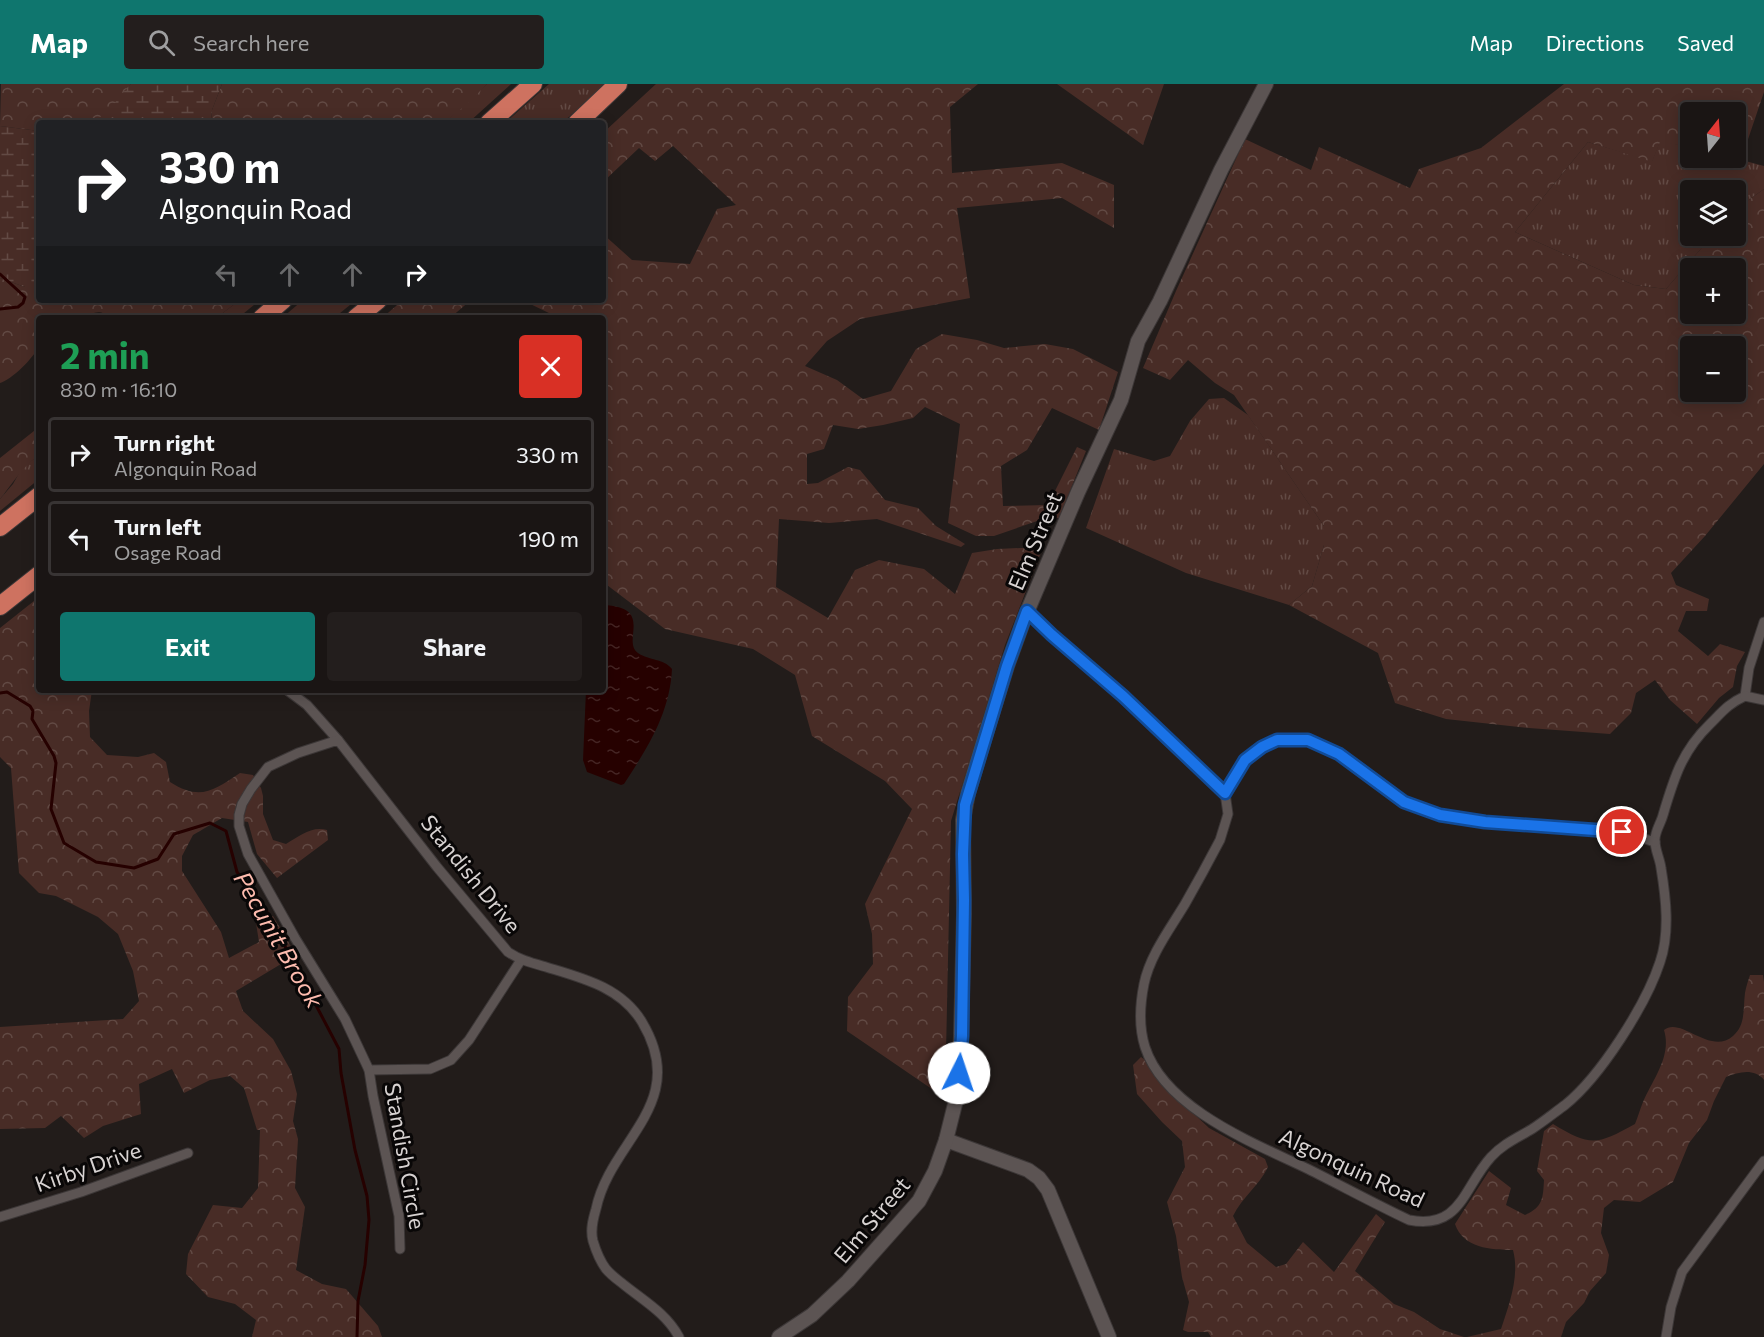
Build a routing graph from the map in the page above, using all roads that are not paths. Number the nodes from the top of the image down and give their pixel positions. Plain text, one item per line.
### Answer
1 (533, 84) edge
2 (618, 84) edge
3 (1266, 84) edge
4 (492, 120) edge
5 (580, 120) edge
6 (280, 303) edge
7 (374, 303) edge
8 (266, 315) edge
9 (360, 315) edge
10 (36, 498) edge
11 (0, 527) edge
12 (36, 577) edge
13 (0, 606) edge
14 (1027, 611) junction
15 (1764, 622) edge
16 (291, 693) edge
17 (1745, 696) junction
18 (1764, 700) edge
19 (338, 740) junction
20 (1225, 793) junction
21 (1655, 842) junction
22 (521, 960) junction
23 (369, 1070) junction
24 (946, 1140) junction
25 (188, 1153) dead end
26 (1764, 1161) edge
27 (1756, 1173) junction
28 (1764, 1180) edge
29 (0, 1217) edge
30 (400, 1249) dead end
31 (679, 1337) edge
32 (779, 1337) edge
33 (1109, 1337) edge
34 (1666, 1337) edge

1 - 4 highway
2 - 5 highway
3 - 14 street, Elm Street
6 - 8 highway
7 - 9 highway
10 - 11 highway
12 - 13 highway
14 - 20 street
14 - 24 street, Elm Street
15 - 17 street
16 - 19 street, Standish Drive
17 - 18 street
17 - 21 street, Algonquin Road
19 - 22 street, Standish Drive
19 - 23 street
20 - 21 street
20 - 21 street, Algonquin Road
22 - 23 street
22 - 31 street, Standish Drive
23 - 30 street, Standish Circle
24 - 32 street, Elm Street
24 - 33 street
25 - 29 street, Kirby Drive
26 - 27 street
27 - 28 street
27 - 34 street

